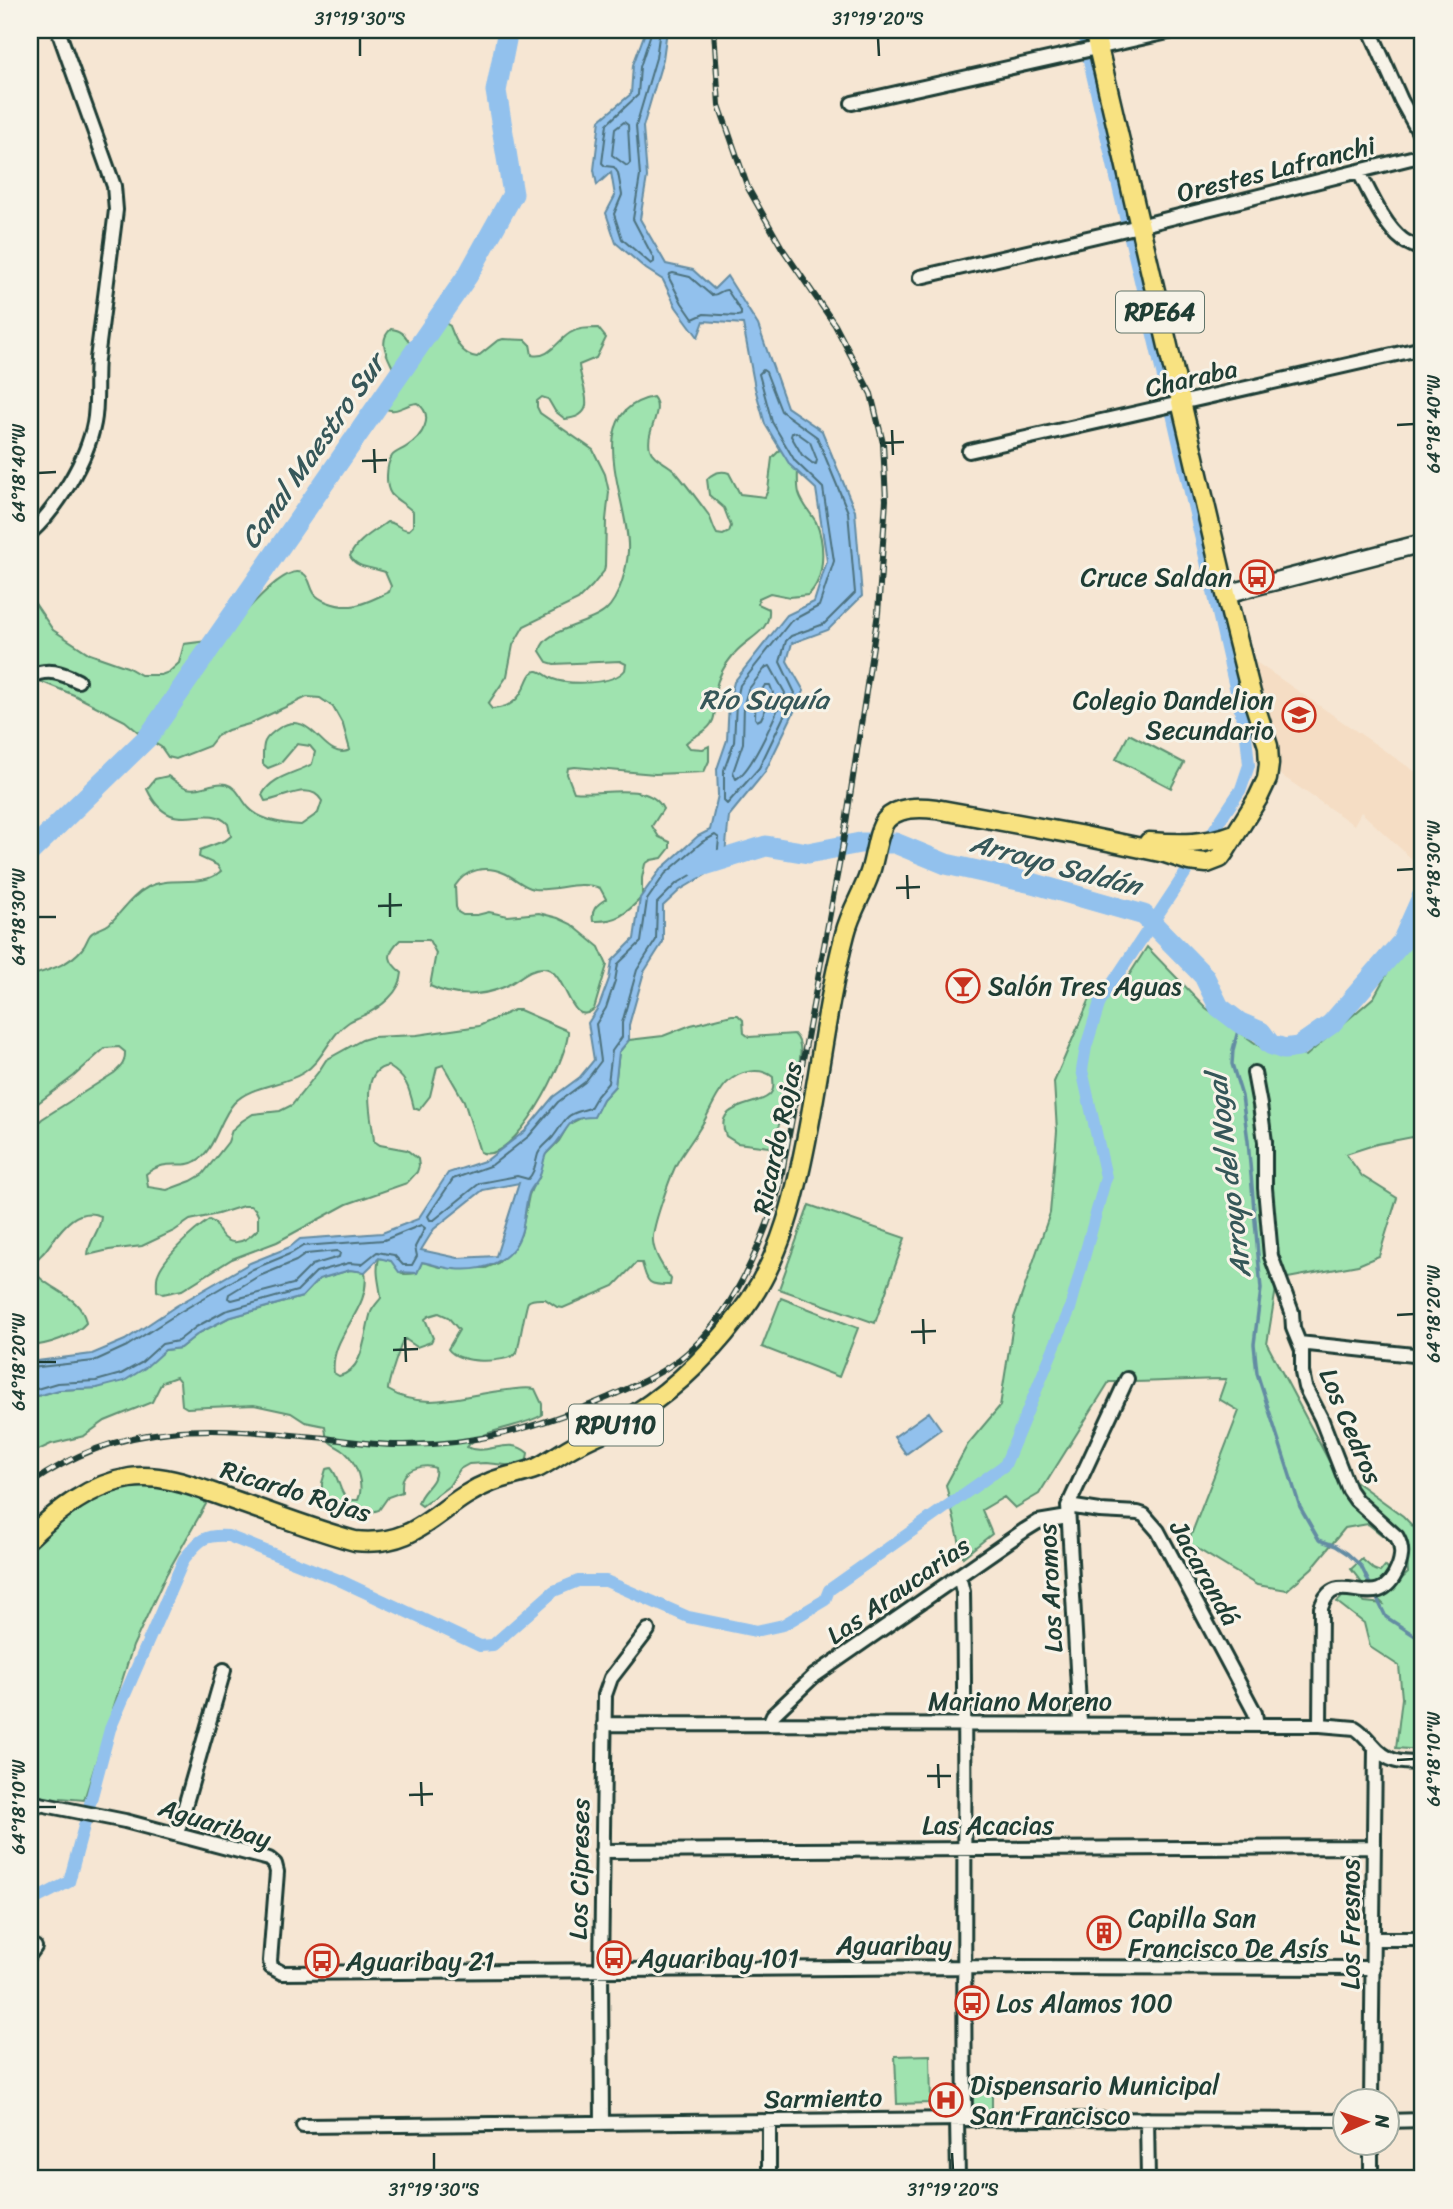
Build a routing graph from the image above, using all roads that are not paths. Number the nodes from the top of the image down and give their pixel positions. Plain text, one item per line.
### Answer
1 (58, 30) edge
2 (1094, 30) edge
3 (1177, 30) edge
4 (1370, 30) edge
5 (1098, 48) junction
6 (852, 103) dead end
7 (1423, 140) edge
8 (1423, 155) edge
9 (1359, 172) junction
10 (1139, 226) junction
11 (1423, 251) edge
12 (920, 277) dead end
13 (1423, 348) edge
14 (1181, 404) junction
15 (969, 452) dead end
16 (30, 533) edge
17 (1423, 543) edge
18 (1226, 594) junction
19 (30, 677) edge
20 (78, 681) dead end
21 (1254, 1073) dead end
22 (1299, 1343) junction
23 (1423, 1355) edge
24 (1423, 1377) edge
25 (1127, 1379) dead end
26 (1068, 1512) junction
27 (30, 1537) edge
28 (959, 1576) junction
29 (648, 1630) dead end
30 (224, 1670) dead end
31 (965, 1723) junction
32 (1080, 1723) junction
33 (604, 1724) junction
34 (769, 1724) junction
35 (1257, 1725) junction
36 (1320, 1725) junction
37 (1375, 1748) junction
38 (1423, 1763) edge
39 (32, 1803) edge
40 (177, 1834) junction
41 (1373, 1847) junction
42 (964, 1848) junction
43 (602, 1851) junction
44 (1373, 1939) junction
45 (1423, 1939) edge
46 (964, 1967) junction
47 (1373, 1968) junction
48 (601, 1970) junction
49 (1371, 2086) edge
50 (961, 2119) junction
51 (1147, 2119) junction
52 (1330, 2120) edge
53 (1423, 2120) edge
54 (769, 2121) junction
55 (1400, 2121) edge
56 (602, 2123) junction
57 (303, 2126) dead end
58 (1371, 2156) edge
59 (769, 2179) edge
60 (958, 2179) edge
61 (1148, 2179) edge
62 (1371, 2179) edge

1 - 16 street
2 - 5 main road, RPE64
3 - 5 street
4 - 7 street
5 - 6 street
5 - 10 main road, RPE64
8 - 9 street, Orestes Lafranchi
9 - 10 street, Orestes Lafranchi
9 - 11 street
10 - 12 street, Orestes Lafranchi
10 - 14 main road, RPE64
13 - 14 street, Charaba
14 - 15 street, Charaba
14 - 18 main road, RPE64
17 - 18 main road
18 - 27 main road, Ricardo Rojas / RPU110
19 - 20 street
21 - 22 street, Los Cedros
22 - 23 street
22 - 36 street, Los Cedros
23 - 24 street
25 - 26 street, Los Aromos
26 - 28 street, Las Araucarias
26 - 32 street, Los Aromos
26 - 35 street, Jacarandá
28 - 31 street
28 - 34 street, Las Araucarias
29 - 33 street, Los Cipreses
30 - 40 street
31 - 32 street, Mariano Moreno
31 - 34 street, Mariano Moreno
31 - 42 street
32 - 35 street, Mariano Moreno
33 - 34 street, Mariano Moreno
33 - 43 street, Los Cipreses
35 - 36 street, Mariano Moreno
36 - 37 street, Mariano Moreno
37 - 38 street, Mariano Moreno
37 - 41 street, Los Fresnos
39 - 40 street, Aguaribay
40 - 48 street, Aguaribay
41 - 42 street, Las Acacias
41 - 44 street, Los Fresnos
42 - 43 street, Las Acacias
42 - 46 street
43 - 48 street, Los Cipreses
44 - 45 street
44 - 47 street, Los Fresnos
46 - 47 street, Aguaribay
46 - 48 street, Aguaribay
46 - 50 street
47 - 49 street, Los Fresnos
48 - 56 street, Los Cipreses
50 - 51 street, Sarmiento
50 - 54 street, Sarmiento
50 - 60 street
51 - 52 street, Sarmiento
51 - 61 street
53 - 55 street
54 - 56 street, Sarmiento
54 - 59 street
56 - 57 street, Sarmiento
58 - 62 street

